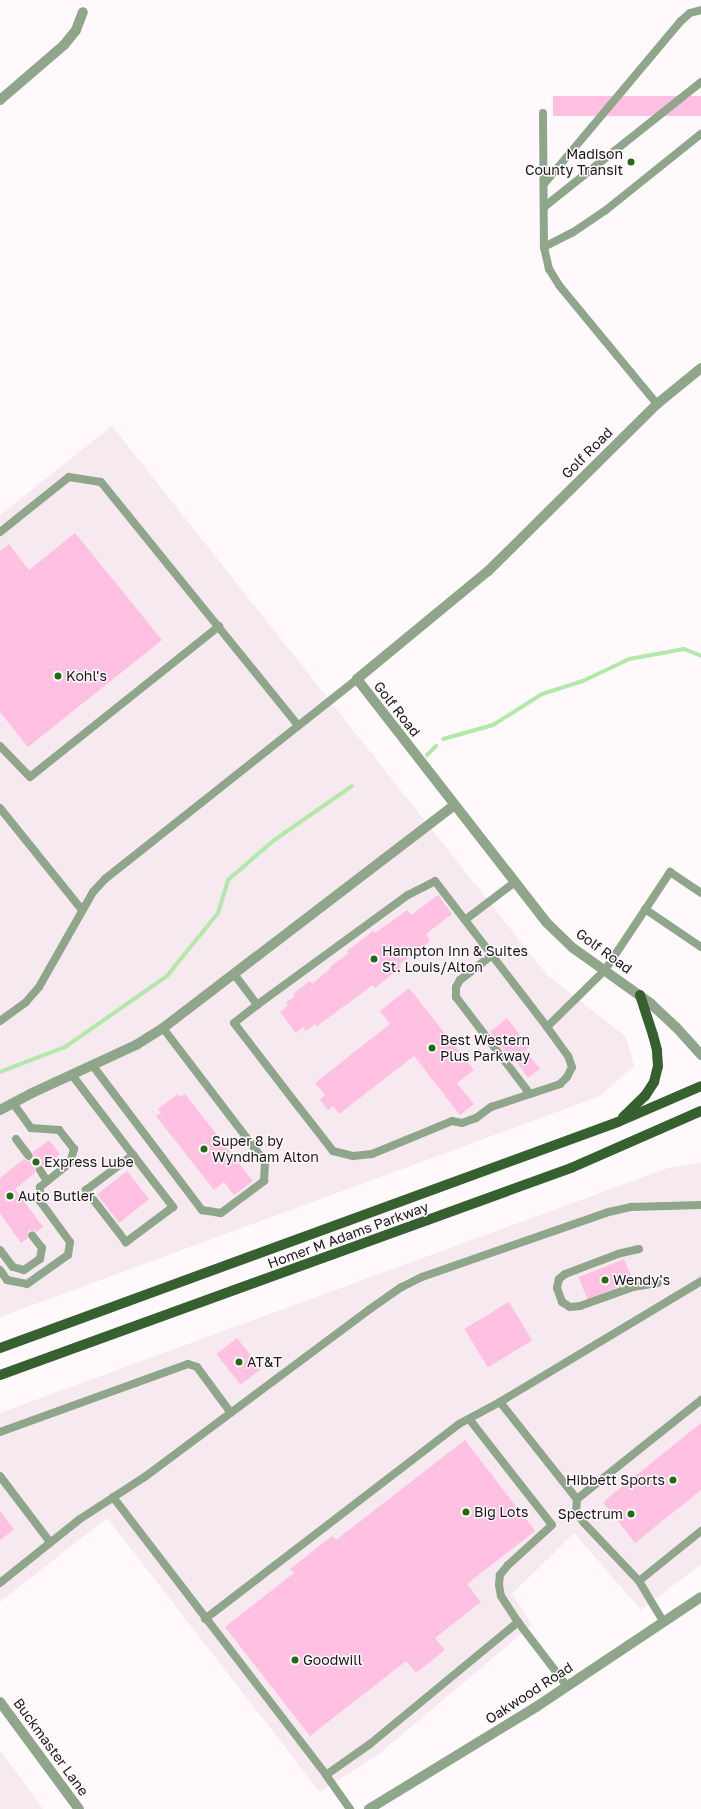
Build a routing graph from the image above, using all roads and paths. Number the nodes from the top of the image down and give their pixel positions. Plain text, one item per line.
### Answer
1 (701, 10) edge
2 (83, 12) dead end
3 (701, 82) edge
4 (0, 100) edge
5 (543, 113) dead end
6 (701, 134) edge
7 (544, 184) junction
8 (544, 207) junction
9 (544, 247) junction
10 (701, 368) edge
11 (657, 404) junction
12 (0, 532) edge
13 (218, 626) junction
14 (357, 679) junction
15 (298, 725) junction
16 (0, 746) edge
17 (454, 805) junction
18 (0, 808) edge
19 (515, 882) junction
20 (701, 893) edge
21 (645, 909) junction
22 (82, 910) junction
23 (465, 920) junction
24 (701, 947) edge
25 (492, 956) junction
26 (605, 970) junction
27 (234, 974) junction
28 (640, 995) junction
29 (257, 1005) junction
30 (0, 1020) edge
31 (547, 1027) junction
32 (163, 1028) junction
33 (701, 1055) edge
34 (93, 1066) junction
35 (72, 1075) junction
36 (701, 1086) edge
37 (530, 1094) junction
38 (13, 1103) junction
39 (0, 1110) edge
40 (701, 1111) edge
41 (618, 1122) junction
42 (16, 1139) dead end
43 (133, 1155) junction
44 (29, 1156) dead end
45 (40, 1170) dead end
46 (48, 1181) junction
47 (701, 1205) edge
48 (32, 1235) dead end
49 (639, 1249) dead end
50 (0, 1250) edge
51 (0, 1270) edge
52 (701, 1281) edge
53 (658, 1283) dead end
54 (0, 1348) edge
55 (0, 1375) edge
56 (701, 1400) edge
57 (500, 1402) junction
58 (231, 1413) junction
59 (470, 1420) junction
60 (0, 1432) edge
61 (0, 1476) edge
62 (113, 1498) junction
63 (577, 1500) junction
64 (701, 1531) edge
65 (50, 1542) junction
66 (639, 1581) junction
67 (0, 1582) edge
68 (701, 1597) edge
69 (205, 1619) junction
70 (663, 1621) junction
71 (518, 1622) junction
72 (566, 1686) junction
73 (0, 1702) edge
74 (326, 1775) junction
75 (79, 1809) edge
76 (350, 1809) edge
77 (369, 1809) edge

1 - 7 lane
2 - 4 street
3 - 8 lane
5 - 7 lane
6 - 9 lane
7 - 8 lane
8 - 9 lane
9 - 11 lane
10 - 11 street, Golf Road
11 - 14 street, Golf Road
12 - 13 lane
13 - 15 lane
13 - 16 lane
14 - 15 lane
14 - 17 street, Golf Road
15 - 22 lane
17 - 19 street, Golf Road
17 - 27 street
18 - 22 lane
19 - 23 lane
19 - 26 street, Golf Road
20 - 21 lane
21 - 24 lane
21 - 26 lane
22 - 30 lane
23 - 25 lane
23 - 29 lane
25 - 31 lane
25 - 37 lane
26 - 28 street, Golf Road
26 - 31 lane
27 - 29 lane
27 - 32 street
28 - 33 street, Golf Road
28 - 41 main road
29 - 37 lane
31 - 37 lane
32 - 34 street
32 - 34 lane
34 - 35 street
35 - 38 street
35 - 43 lane
36 - 41 main road, Homer M Adams Parkway
38 - 39 street
38 - 46 lane
40 - 55 main road, Homer M Adams Parkway
41 - 54 main road, Homer M Adams Parkway
42 - 44 lane
43 - 43 lane
45 - 46 lane
46 - 51 lane
47 - 58 lane
48 - 50 lane
49 - 53 lane
52 - 57 lane
56 - 63 lane
57 - 59 lane
57 - 63 lane
58 - 60 lane
58 - 62 lane
59 - 69 lane
59 - 71 lane
61 - 65 lane
62 - 65 lane
62 - 69 lane
63 - 66 lane
64 - 66 lane
65 - 67 lane
66 - 70 lane
68 - 70 street, Oakwood Road
69 - 74 lane
70 - 72 street, Oakwood Road
71 - 72 lane
71 - 74 lane
72 - 77 street, Oakwood Road
73 - 75 street, Buckmaster Lane
74 - 76 lane

